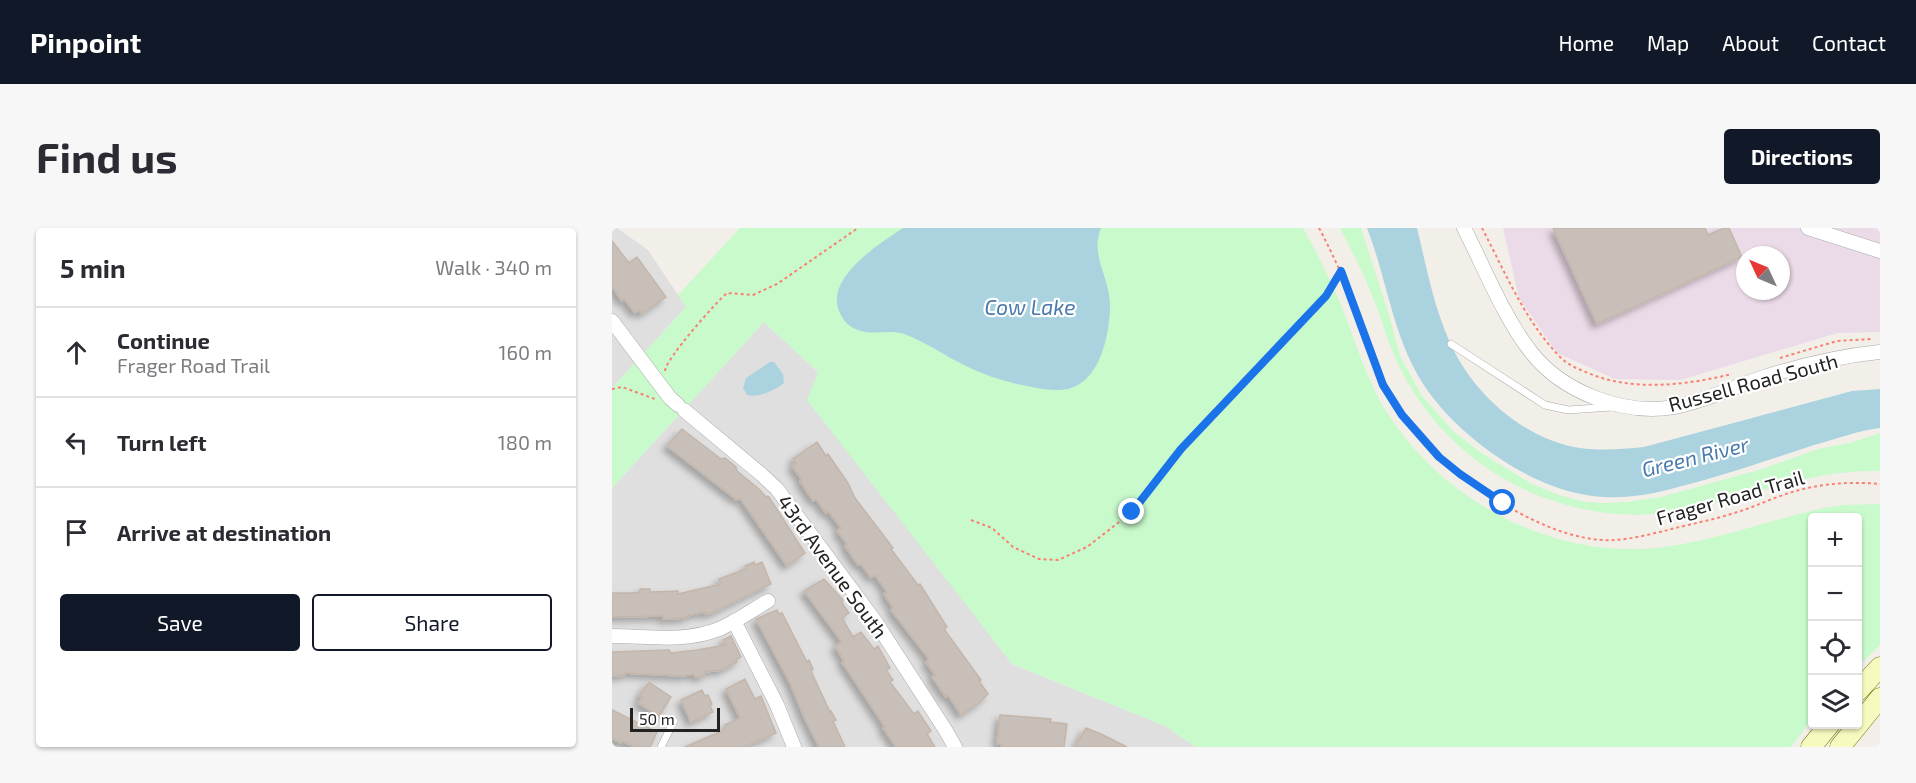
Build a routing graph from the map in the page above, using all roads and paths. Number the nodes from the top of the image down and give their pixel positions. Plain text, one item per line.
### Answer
1 (858, 228) edge
2 (1319, 228) edge
3 (1464, 228) edge
4 (1482, 228) edge
5 (1808, 228) edge
6 (1880, 250) edge
7 (1341, 271) junction
8 (612, 321) edge
9 (1880, 339) edge
10 (1451, 344) dead end
11 (1880, 352) edge
12 (1777, 359) dead end
13 (1738, 372) dead end
14 (665, 375) dead end
15 (612, 389) edge
16 (658, 401) dead end
17 (1629, 406) junction
18 (1880, 484) edge
19 (971, 520) dead end
20 (768, 601) dead end
21 (734, 621) junction
22 (612, 636) edge
23 (1880, 667) edge
24 (1862, 686) edge
25 (1880, 698) edge
26 (674, 721) dead end
27 (1826, 729) edge
28 (790, 746) edge
29 (661, 747) edge
30 (955, 747) edge
31 (1811, 747) edge
32 (1840, 747) edge

1 - 14 path
2 - 7 path, Frager Road Trail
3 - 17 street, Russell Road South
4 - 13 path
5 - 6 street
7 - 18 path, Frager Road Trail
7 - 19 path
8 - 30 street, 43rd Avenue South
9 - 12 path
10 - 17 lane
11 - 17 street, Russell Road South
15 - 16 path
20 - 21 street
21 - 22 street
21 - 28 street
23 - 24 main road
25 - 32 main road
26 - 29 lane
27 - 31 main road

